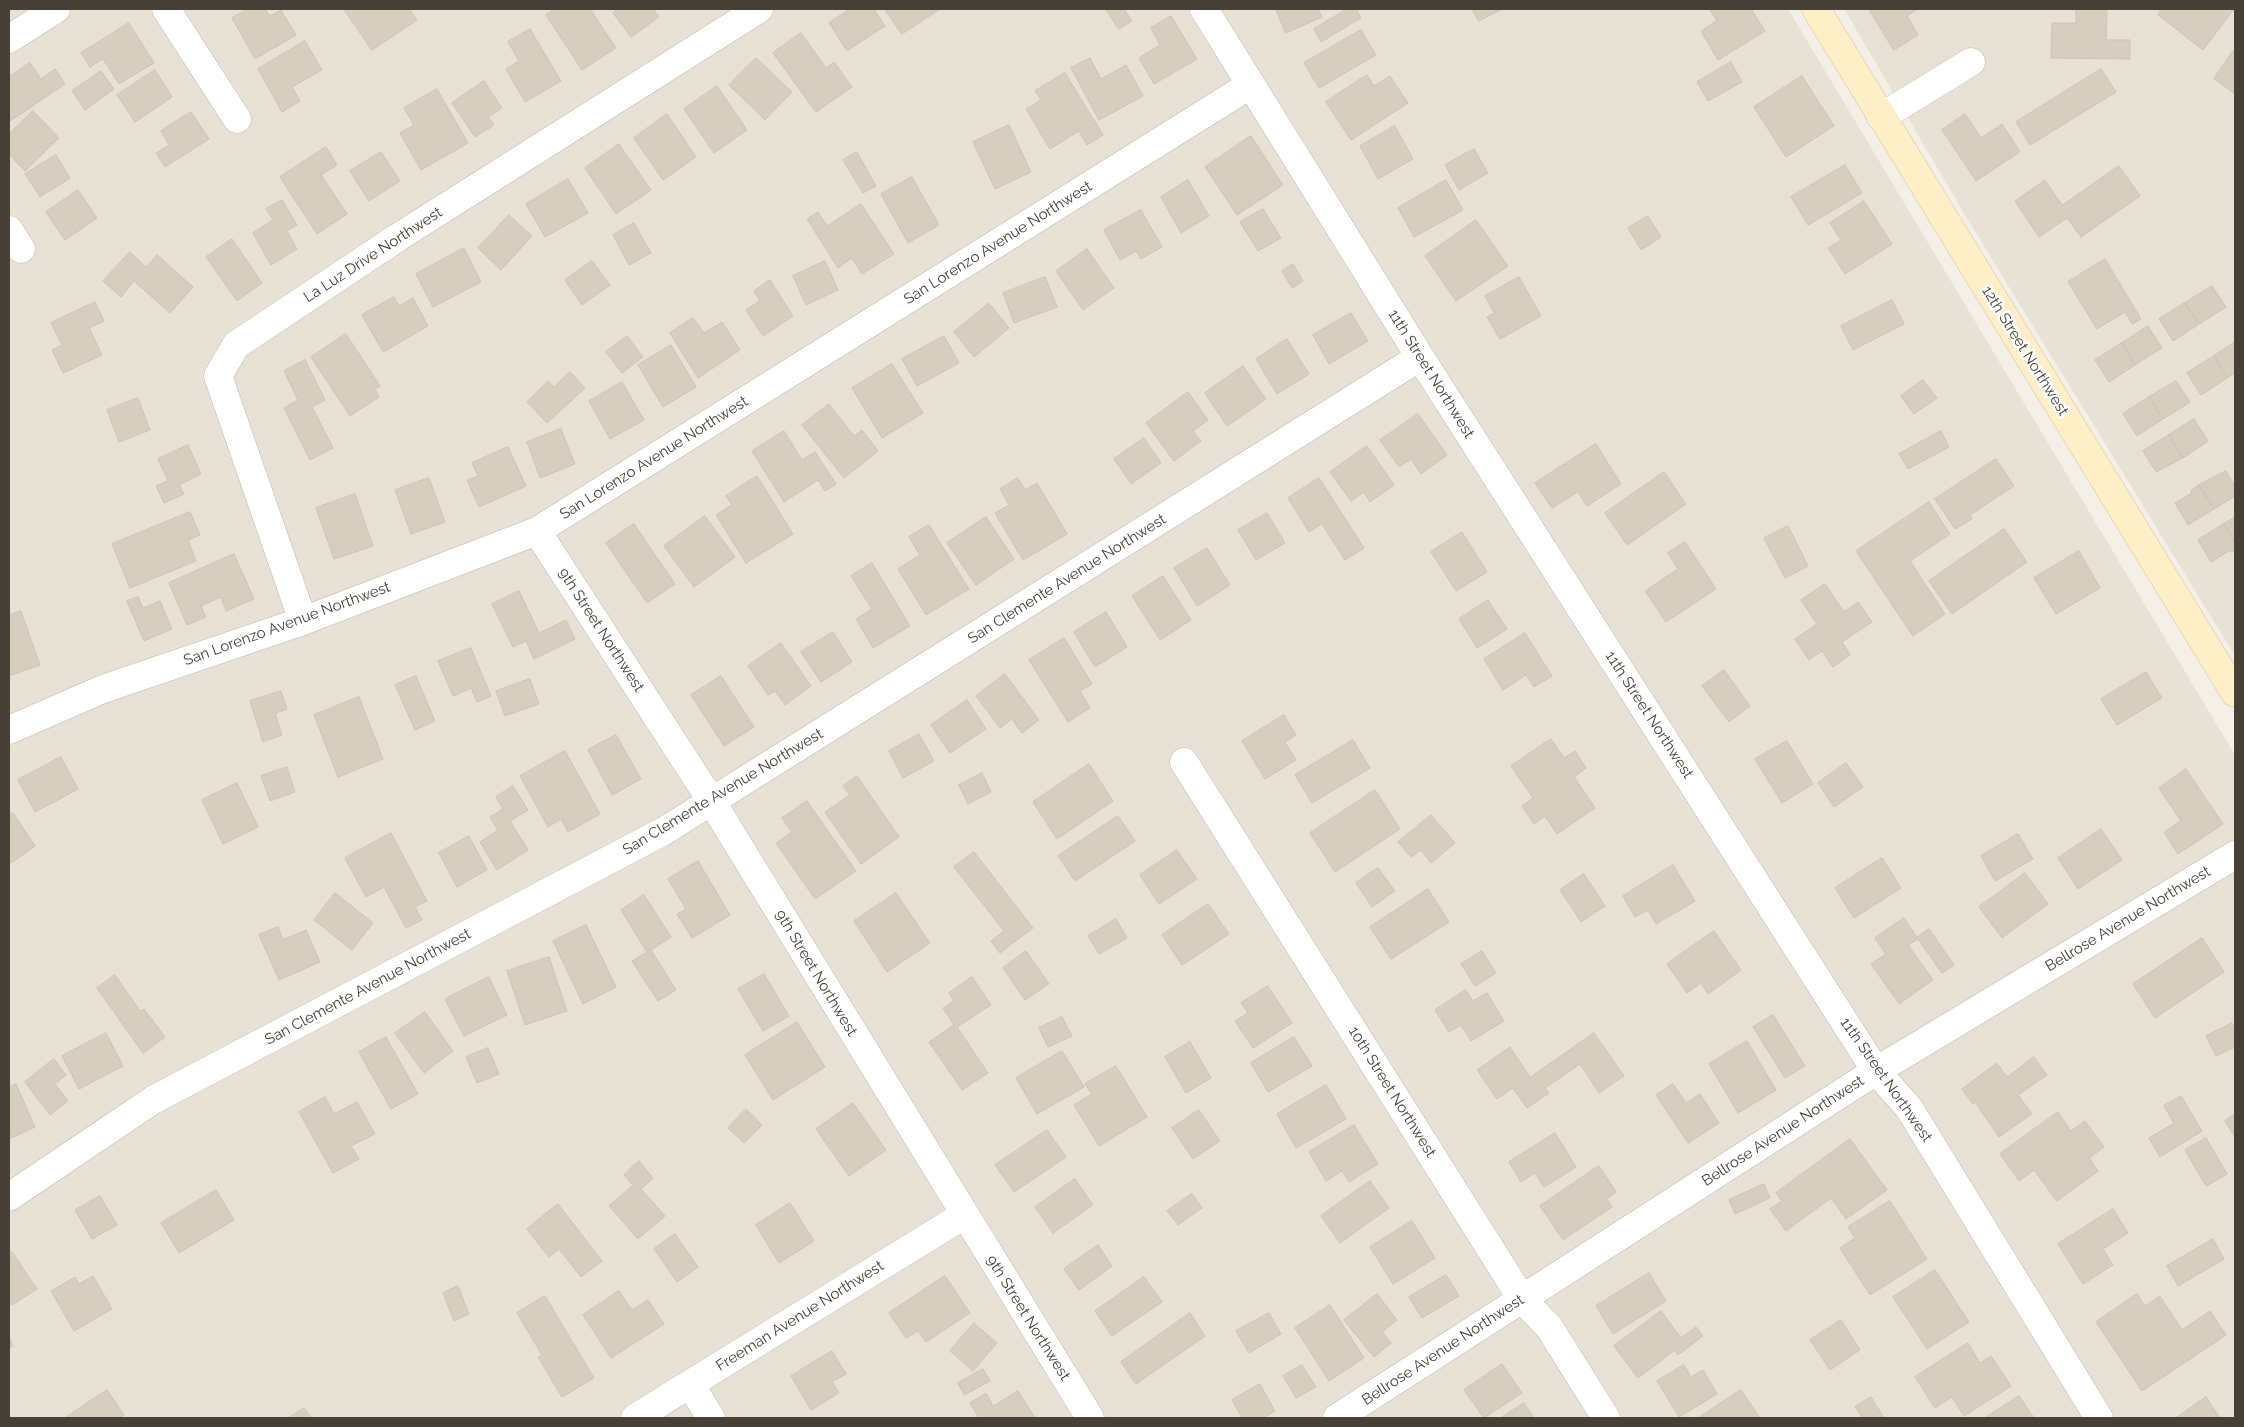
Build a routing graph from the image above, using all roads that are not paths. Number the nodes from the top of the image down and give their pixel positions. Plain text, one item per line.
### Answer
1 (56, 9) edge
2 (166, 9) edge
3 (759, 9) edge
4 (1204, 9) edge
5 (1816, 9) edge
6 (9, 39) edge
7 (1970, 62) dead end
8 (1250, 85) junction
9 (1882, 117) junction
10 (237, 119) dead end
11 (1420, 357) junction
12 (538, 531) junction
13 (303, 621) junction
14 (2235, 693) edge
15 (9, 730) edge
16 (1184, 762) dead end
17 (712, 802) junction
18 (2235, 855) edge
19 (1876, 1071) junction
20 (9, 1197) edge
21 (964, 1215) junction
22 (1522, 1299) junction
23 (690, 1384) junction
24 (635, 1418) edge
25 (711, 1418) edge
26 (1090, 1418) edge
27 (1338, 1418) edge
28 (1606, 1418) edge
29 (2099, 1418) edge

1 - 6 street
2 - 10 street
3 - 13 street, La Luz Drive Northwest
4 - 8 street, 11th Street Northwest
5 - 9 street, 12th Street Northwest
7 - 9 street
8 - 11 street, 11th Street Northwest
8 - 12 street, San Lorenzo Avenue Northwest
9 - 14 street, 12th Street Northwest
11 - 17 street, San Clemente Avenue Northwest
11 - 19 street, 11th Street Northwest
12 - 13 street, San Lorenzo Avenue Northwest
12 - 17 street, 9th Street Northwest
13 - 15 street, San Lorenzo Avenue Northwest
16 - 22 street, 10th Street Northwest
17 - 20 street, San Clemente Avenue Northwest
17 - 21 street, 9th Street Northwest
18 - 19 street, Bellrose Avenue Northwest
19 - 22 street, Bellrose Avenue Northwest
19 - 29 street, 11th Street Northwest
21 - 23 street, Freeman Avenue Northwest
21 - 26 street, 9th Street Northwest
22 - 27 street, Bellrose Avenue Northwest
22 - 28 street, 10th Street Northwest
23 - 24 street, Freeman Avenue Northwest
23 - 25 street

